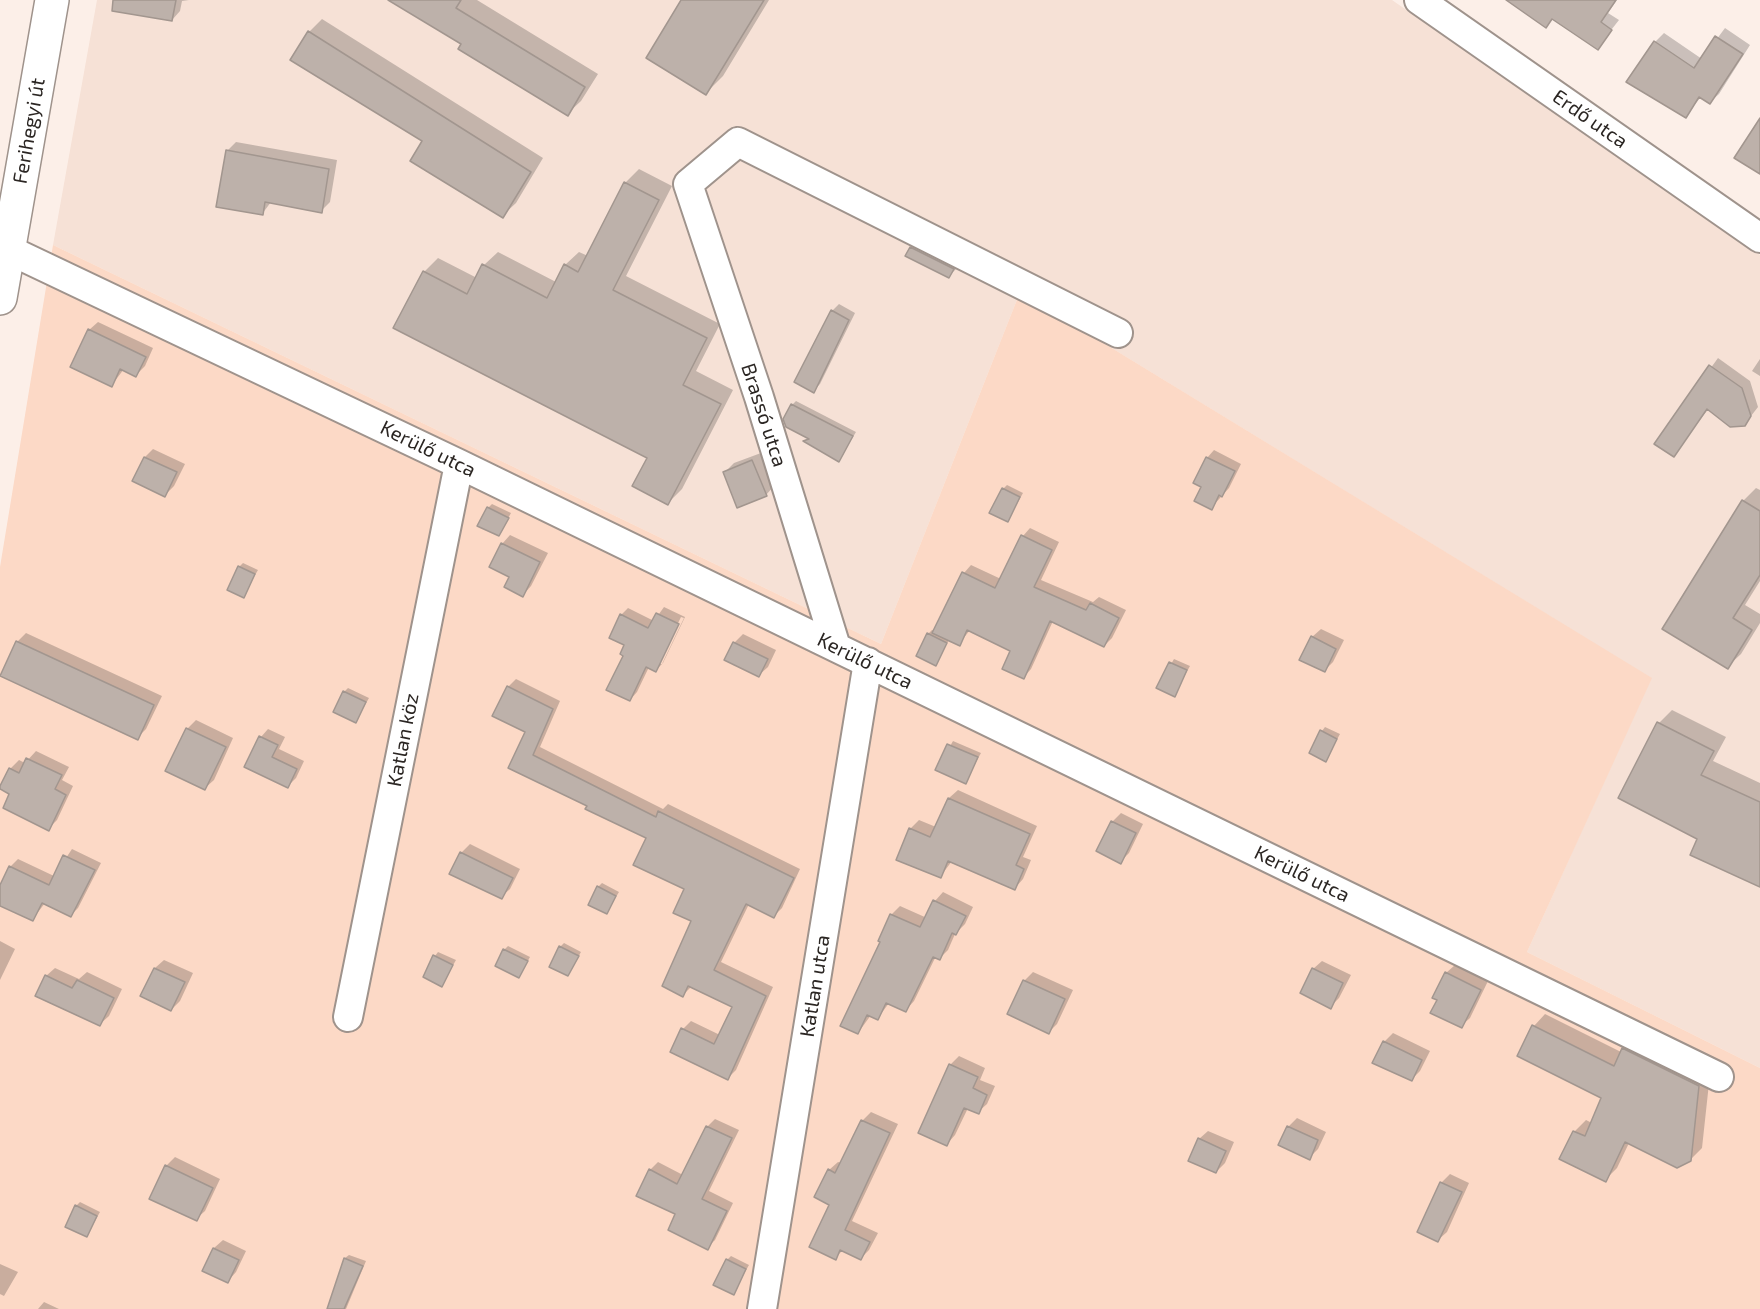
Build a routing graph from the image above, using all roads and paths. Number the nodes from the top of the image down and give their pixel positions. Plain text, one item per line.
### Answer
1 (52, 0) edge
2 (1422, 1) edge
3 (1760, 238) edge
4 (9, 250) junction
5 (0, 296) edge
6 (1118, 333) dead end
7 (459, 464) junction
8 (836, 647) junction
9 (868, 662) junction
10 (348, 1017) dead end
11 (1719, 1077) dead end
12 (762, 1309) edge

1 - 4 main road, Ferihegyi út
2 - 3 street, Erdő utca
4 - 5 main road, Ferihegyi út
4 - 7 street, Kerülő utca
6 - 8 street, Brassó utca
7 - 8 street, Kerülő utca
7 - 10 street, Katlan köz
8 - 9 street, Kerülő utca
9 - 11 street, Kerülő utca
9 - 12 street, Katlan utca

